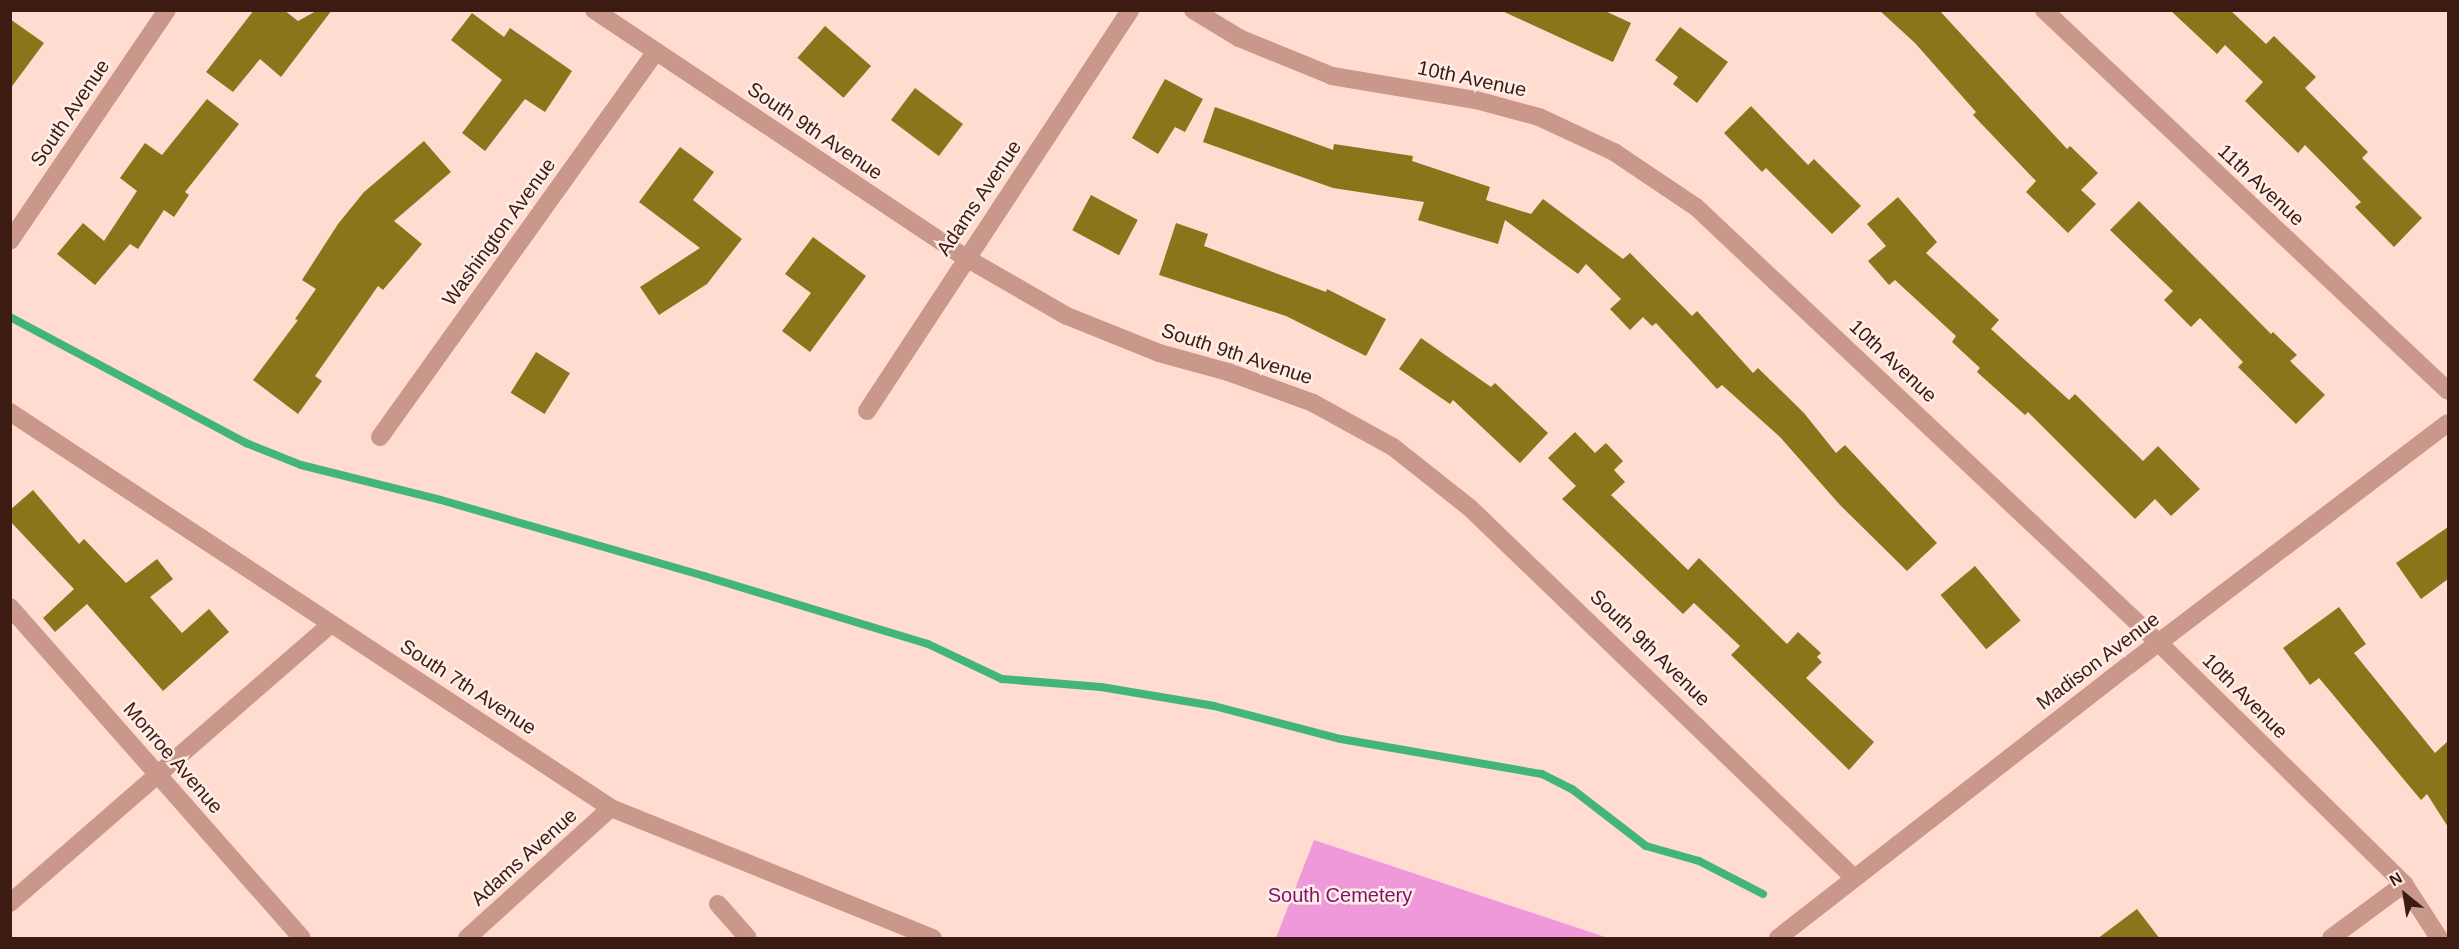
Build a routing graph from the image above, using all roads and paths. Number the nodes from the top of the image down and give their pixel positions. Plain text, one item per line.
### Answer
1 (167, 10) edge
2 (594, 10) edge
3 (1130, 10) edge
4 (1193, 10) edge
5 (2044, 10) edge
6 (656, 52) junction
7 (10, 241) edge
8 (966, 258) junction
9 (2448, 392) edge
10 (867, 411) dead end
11 (10, 412) edge
12 (2448, 423) edge
13 (380, 437) dead end
14 (10, 607) edge
15 (331, 624) junction
16 (2158, 643) junction
17 (157, 775) junction
18 (611, 808) junction
19 (1853, 877) junction
20 (2404, 884) junction
21 (10, 903) edge
22 (718, 904) dead end
23 (302, 939) edge
24 (467, 939) edge
25 (748, 939) edge
26 (933, 939) edge
27 (1778, 939) edge
28 (2331, 939) edge
29 (2439, 939) edge

1 - 7 street, South Avenue
2 - 6 street, South 9th Avenue
3 - 8 street, Adams Avenue
4 - 16 street, 10th Avenue
5 - 9 street, 11th Avenue
6 - 8 street, South 9th Avenue
6 - 13 street, Washington Avenue
8 - 10 street, Adams Avenue
8 - 19 street, South 9th Avenue
11 - 15 street, South 7th Avenue
12 - 16 street, Madison Avenue
14 - 17 street, Monroe Avenue
15 - 17 street
15 - 18 street, South 7th Avenue
16 - 19 street, Madison Avenue
16 - 20 street, 10th Avenue
17 - 21 street
17 - 23 street, Monroe Avenue
18 - 24 street, Adams Avenue
18 - 26 street, South 7th Avenue
19 - 27 street, Madison Avenue
20 - 28 street
20 - 29 street, 10th Avenue
22 - 25 street

